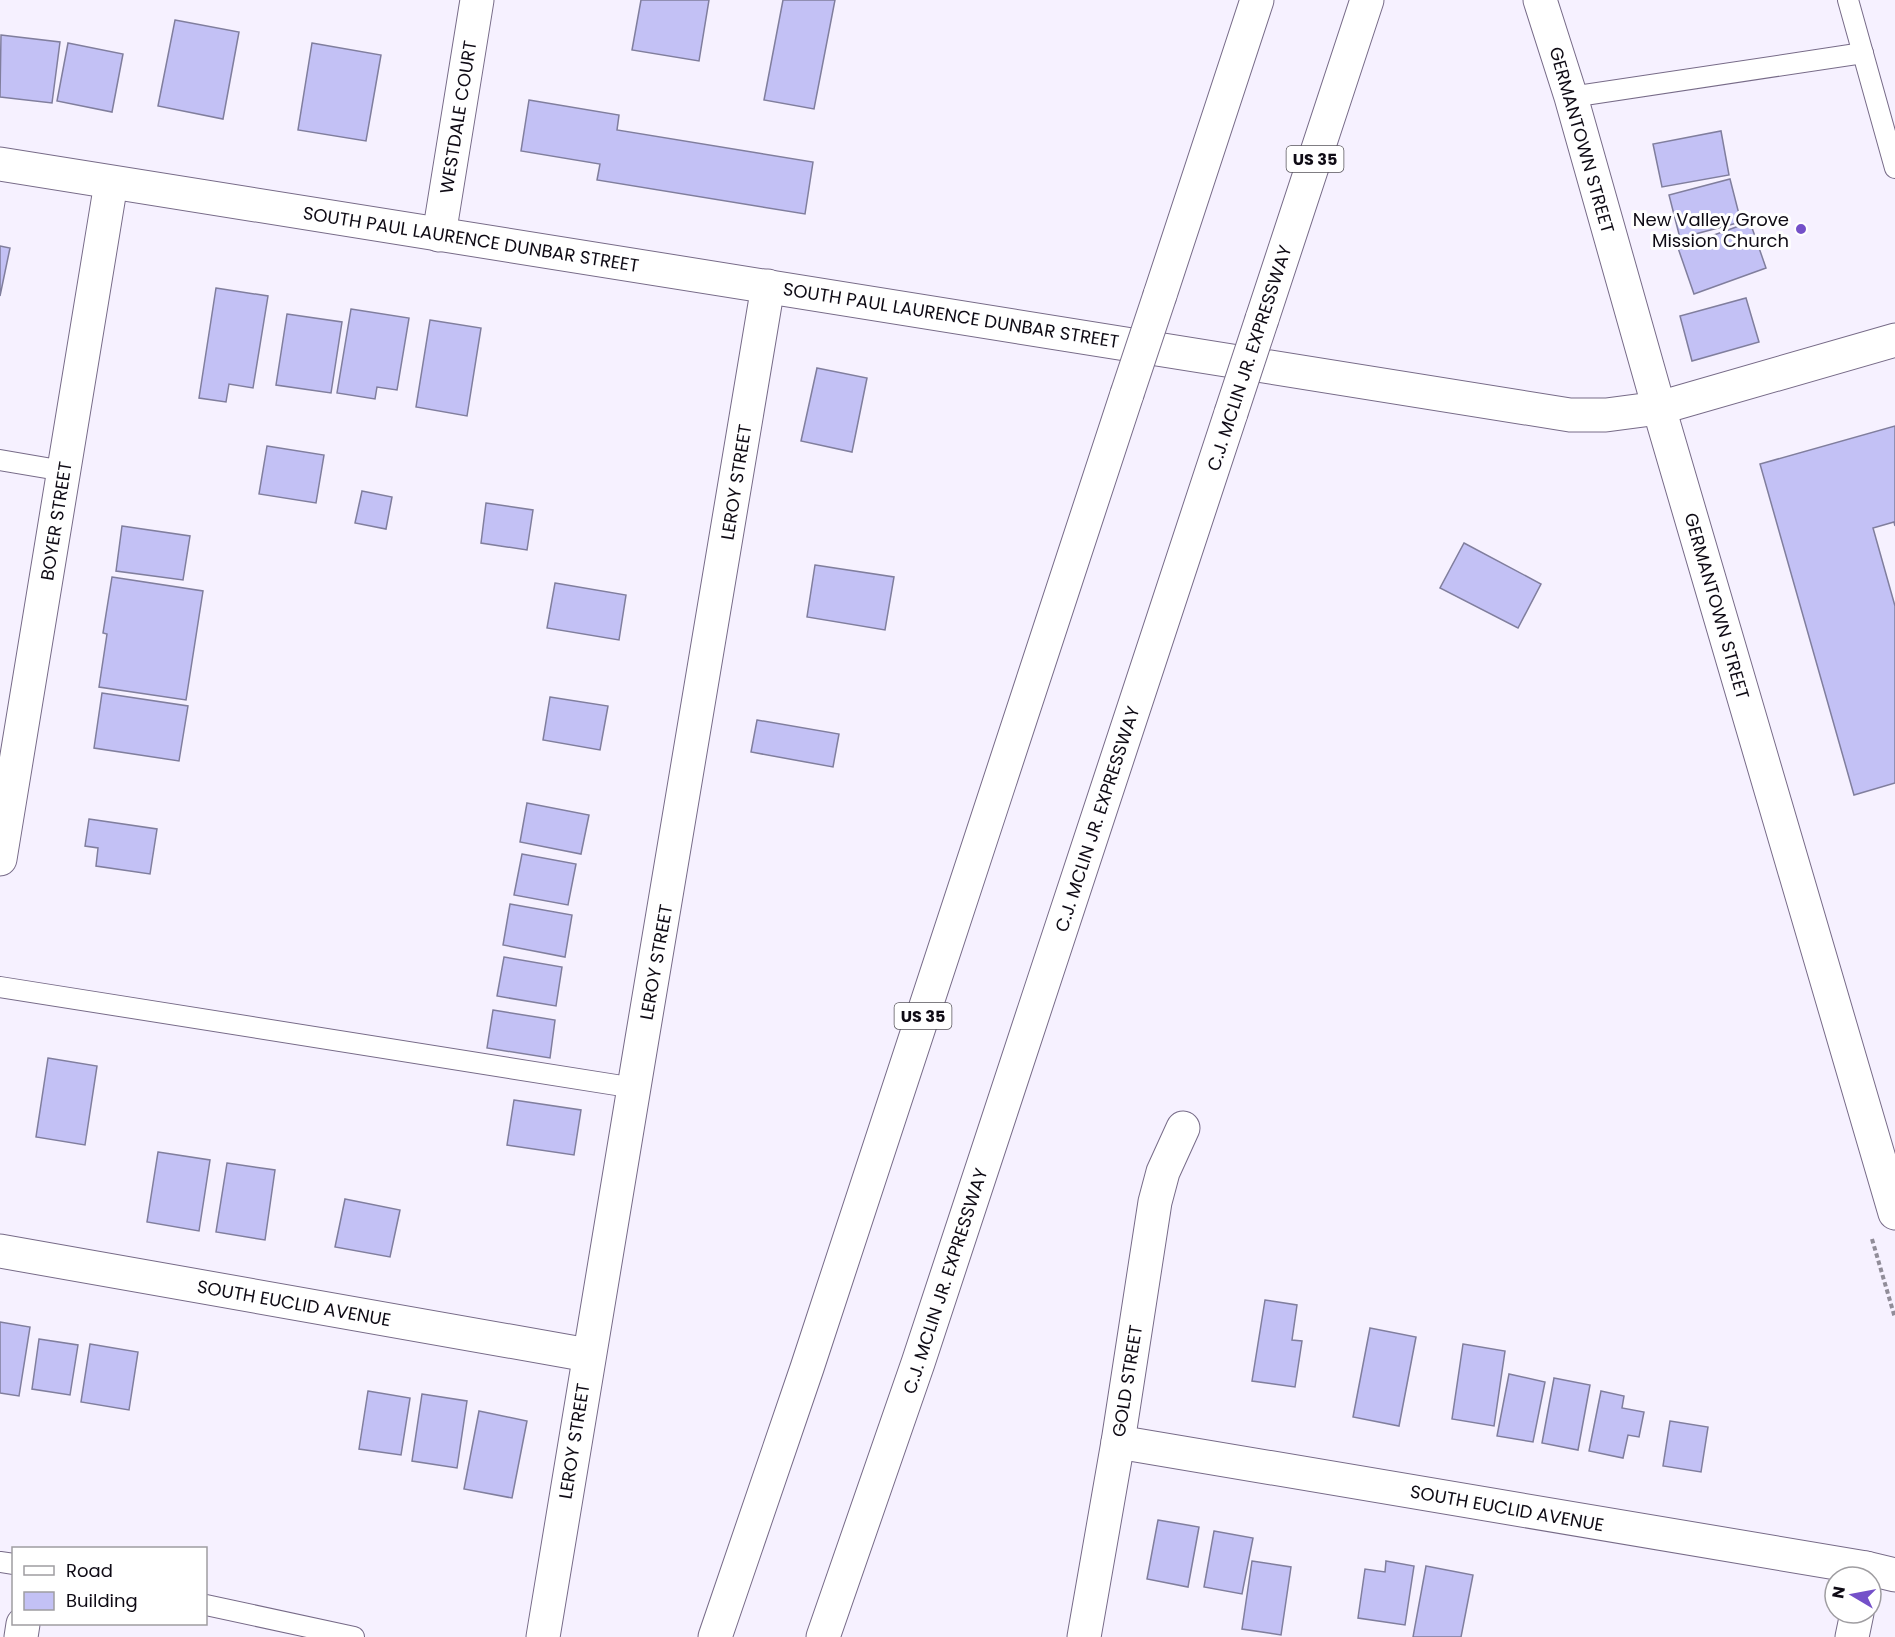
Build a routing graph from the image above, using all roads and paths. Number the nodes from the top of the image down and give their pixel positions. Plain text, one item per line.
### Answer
1 (477, 0) edge
2 (1257, 0) edge
3 (1367, 0) edge
4 (1540, 0) edge
5 (1848, 0) edge
6 (1863, 53) junction
7 (1571, 97) junction
8 (0, 164) edge
9 (1895, 168) edge
10 (111, 183) junction
11 (439, 235) junction
12 (768, 286) junction
13 (1895, 339) edge
14 (1659, 408) junction
15 (0, 460) edge
16 (64, 471) junction
17 (11, 727) edge
18 (0, 859) edge
19 (0, 987) edge
20 (635, 1088) junction
21 (1183, 1128) dead end
22 (1895, 1213) edge
23 (0, 1251) edge
24 (588, 1355) junction
25 (1118, 1442) junction
26 (1829, 1565) edge
27 (207, 1605) edge
28 (299, 1631) edge
29 (354, 1637) edge
30 (543, 1637) edge
31 (715, 1637) edge
32 (823, 1637) edge
33 (1084, 1637) edge

1 - 11 main road, WESTDALE COURT
2 - 31 main road, US 35, bridge
3 - 32 main road, C.J. MCLIN JR. EXPRESSWAY / US 35, bridge
4 - 7 main road, GERMANTOWN STREET
5 - 6 lane
6 - 7 lane
6 - 9 lane
7 - 14 main road, GERMANTOWN STREET
8 - 10 main road, SOUTH PAUL LAURENCE DUNBAR STREET
10 - 11 main road, SOUTH PAUL LAURENCE DUNBAR STREET
10 - 16 main road, BOYER STREET
11 - 12 main road, SOUTH PAUL LAURENCE DUNBAR STREET
12 - 14 main road, SOUTH PAUL LAURENCE DUNBAR STREET
12 - 20 main road, LEROY STREET
13 - 14 main road, SOUTH PAUL LAURENCE DUNBAR STREET
14 - 22 main road, GERMANTOWN STREET
15 - 16 lane
16 - 17 main road, BOYER STREET
17 - 18 main road, BOYER STREET
19 - 20 lane
20 - 24 main road, LEROY STREET
21 - 25 main road, GOLD STREET
23 - 24 main road, SOUTH EUCLID AVENUE
24 - 30 main road, LEROY STREET
25 - 26 main road, SOUTH EUCLID AVENUE
25 - 33 main road, GOLD STREET
27 - 28 lane
28 - 29 lane

